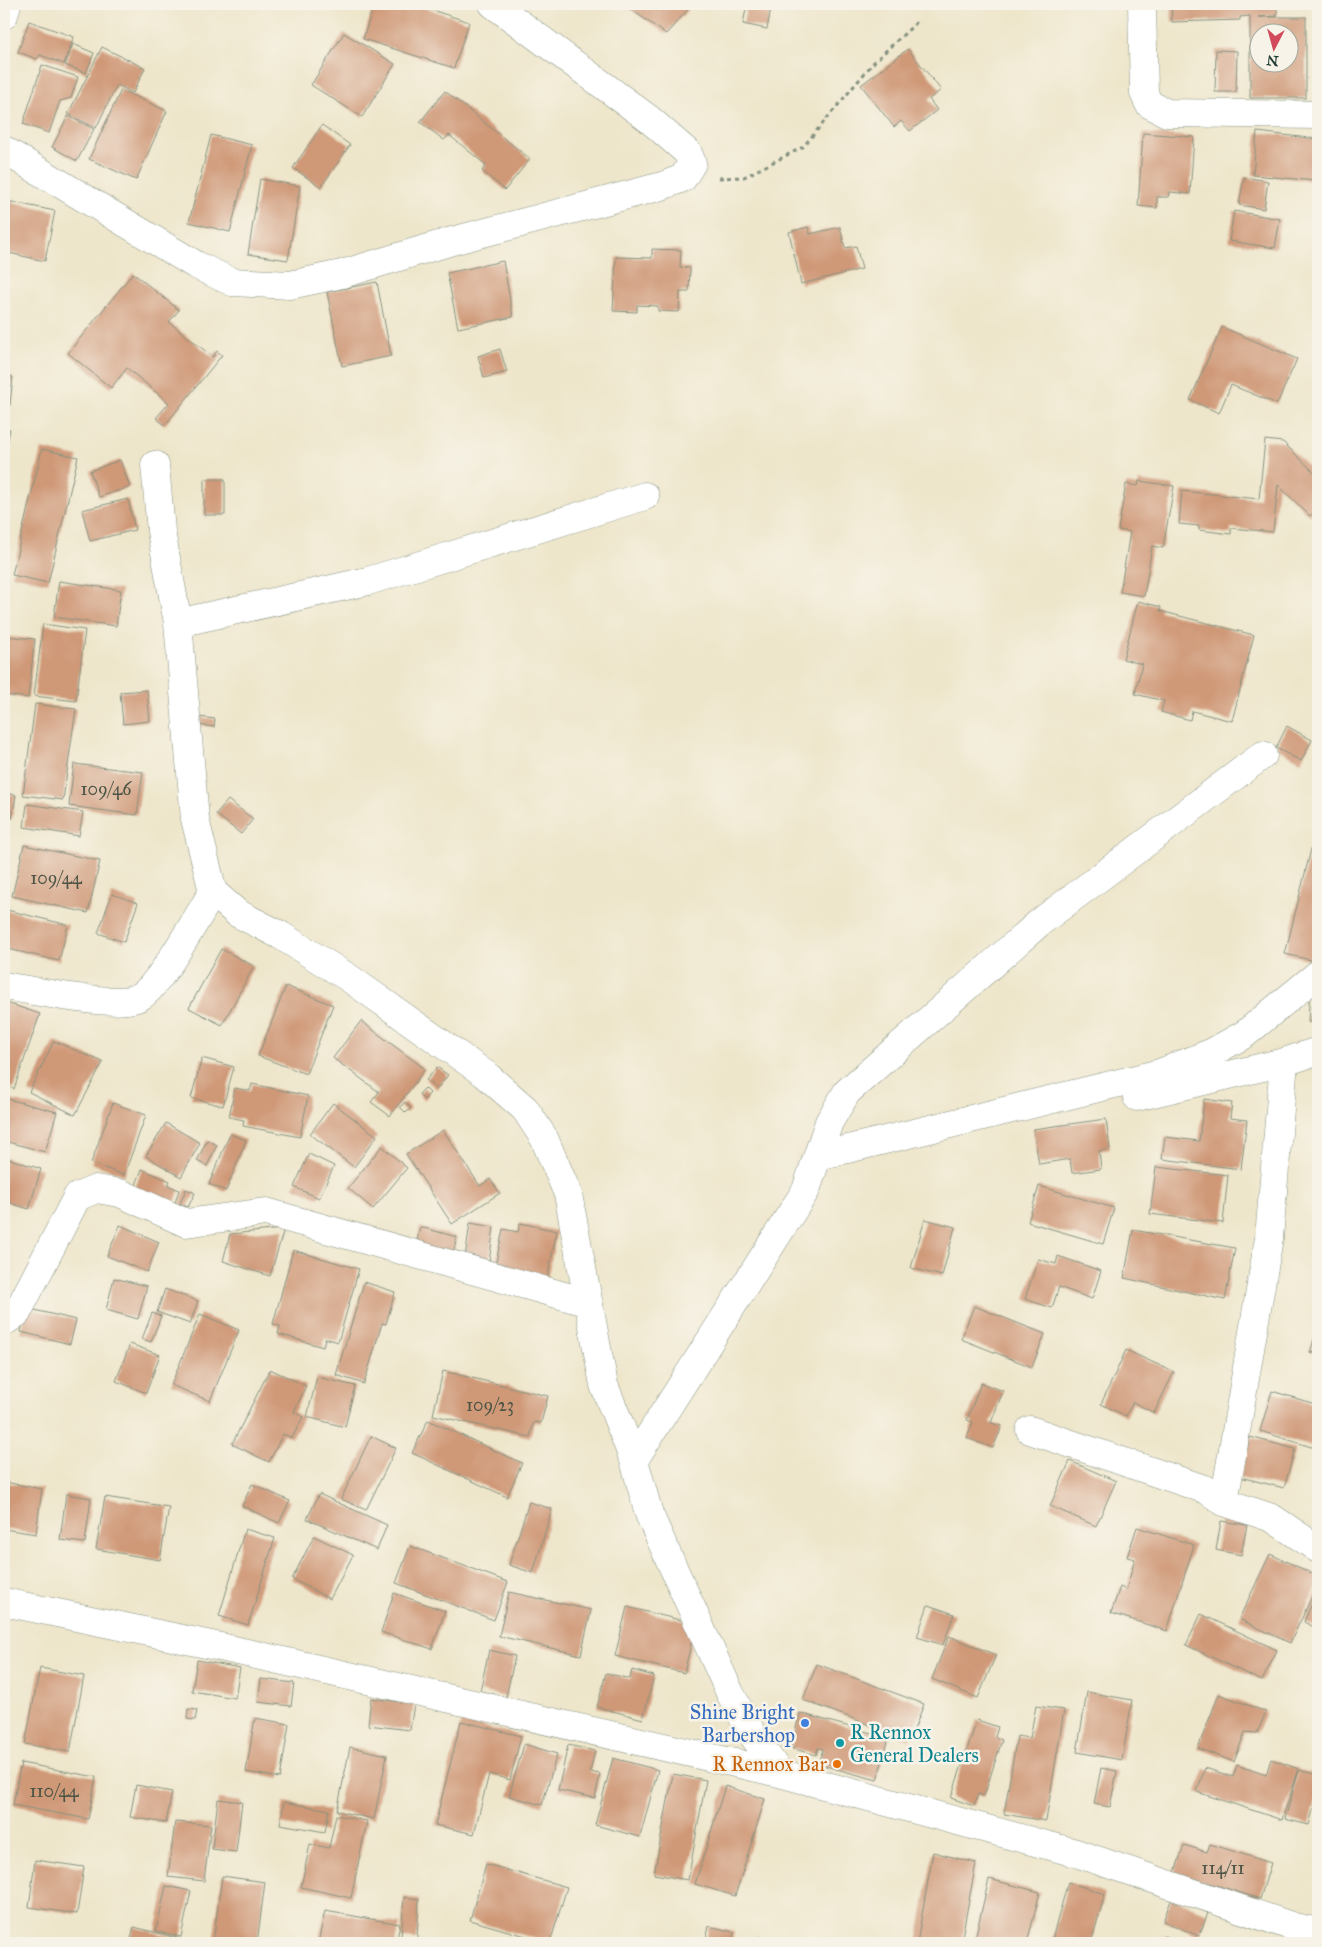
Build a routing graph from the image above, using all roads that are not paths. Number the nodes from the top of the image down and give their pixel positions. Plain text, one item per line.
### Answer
1 (7, 4) edge
2 (493, 4) edge
3 (1142, 4) edge
4 (4, 15) edge
5 (1318, 115) edge
6 (4, 150) edge
7 (155, 465) dead end
8 (646, 496) dead end
9 (178, 623) junction
10 (1263, 755) dead end
11 (213, 892) junction
12 (1318, 974) edge
13 (4, 986) edge
14 (1318, 1051) edge
15 (1284, 1062) junction
16 (1019, 1126) dead end
17 (819, 1156) junction
18 (588, 1303) junction
19 (4, 1322) edge
20 (1030, 1430) dead end
21 (634, 1460) junction
22 (1224, 1502) junction
23 (1318, 1549) edge
24 (4, 1602) edge
25 (779, 1773) junction
26 (1300, 1934) edge

1 - 4 street
2 - 6 street
3 - 5 street
7 - 9 street
8 - 9 street
9 - 11 street
10 - 17 street
11 - 13 street
11 - 18 street
12 - 17 street
14 - 15 street
15 - 16 street
15 - 22 street
17 - 21 street
18 - 19 street
18 - 21 street
20 - 22 street
21 - 25 street
22 - 23 street
24 - 25 street
25 - 26 street

